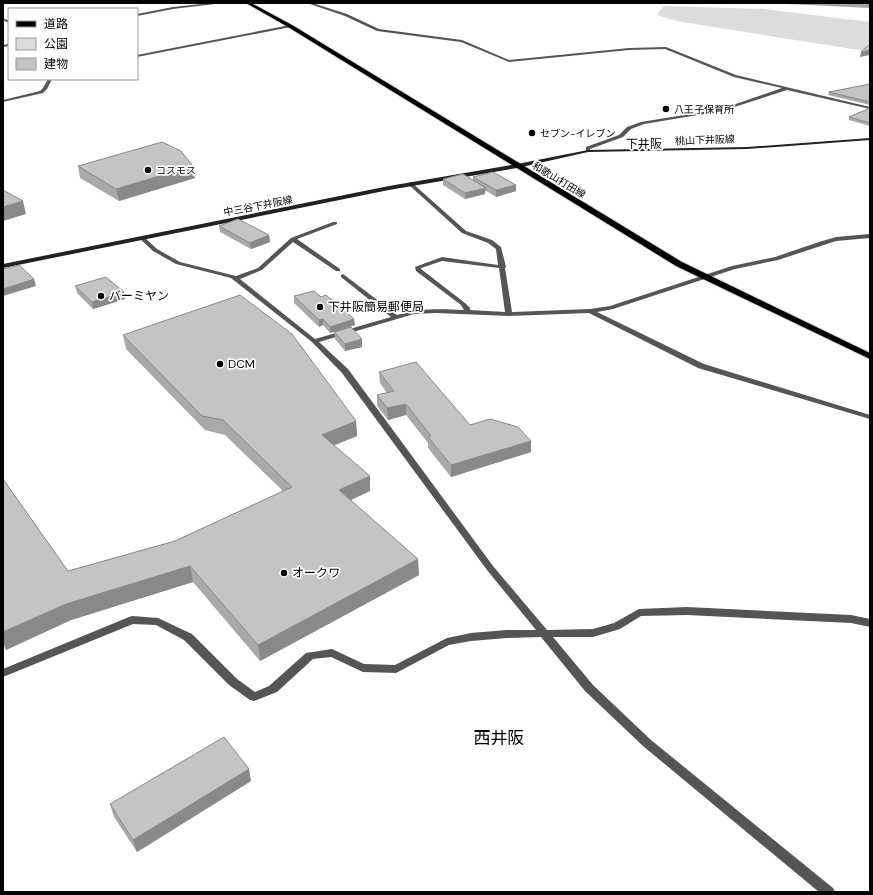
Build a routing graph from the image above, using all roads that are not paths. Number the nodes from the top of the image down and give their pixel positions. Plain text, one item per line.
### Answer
1 (221, 3) edge
2 (248, 3) edge
3 (309, 3) edge
4 (138, 15) edge
5 (290, 26) junction
6 (138, 56) edge
7 (50, 80) edge
8 (786, 89) junction
9 (3, 101) edge
10 (870, 108) edge
11 (870, 139) edge
12 (588, 151) junction
13 (517, 166) junction
14 (411, 184) junction
15 (335, 223) dead end
16 (870, 236) edge
17 (142, 238) junction
18 (293, 239) junction
19 (3, 266) edge
20 (503, 267) junction
21 (338, 270) dead end
22 (343, 276) dead end
23 (706, 278) junction
24 (235, 279) junction
25 (590, 311) junction
26 (466, 313) junction
27 (509, 314) junction
28 (396, 317) junction
29 (314, 341) junction
30 (870, 356) edge
31 (870, 417) edge
32 (870, 623) edge
33 (544, 633) junction
34 (3, 673) edge
35 (829, 892) edge

1 - 4 street
2 - 5 main road, 和歌山打田線
3 - 8 street
5 - 6 street
5 - 13 main road, 和歌山打田線
7 - 9 street
8 - 10 street
8 - 12 street
11 - 12 main road, 桃山下井阪線
12 - 13 main road, 桃山下井阪線
13 - 14 main road, 中三谷下井阪線
13 - 23 main road, 和歌山打田線
14 - 17 main road, 中三谷下井阪線
14 - 20 street
15 - 18 street
16 - 23 street
17 - 19 main road, 中三谷下井阪線
17 - 24 street
18 - 21 street
18 - 24 street
20 - 26 street
20 - 27 street
22 - 28 street
23 - 25 street
23 - 30 main road, 和歌山打田線
24 - 29 street
25 - 27 street
25 - 31 street
26 - 27 street
26 - 28 street
28 - 29 street
29 - 33 street
32 - 33 street
33 - 34 street
33 - 35 street

